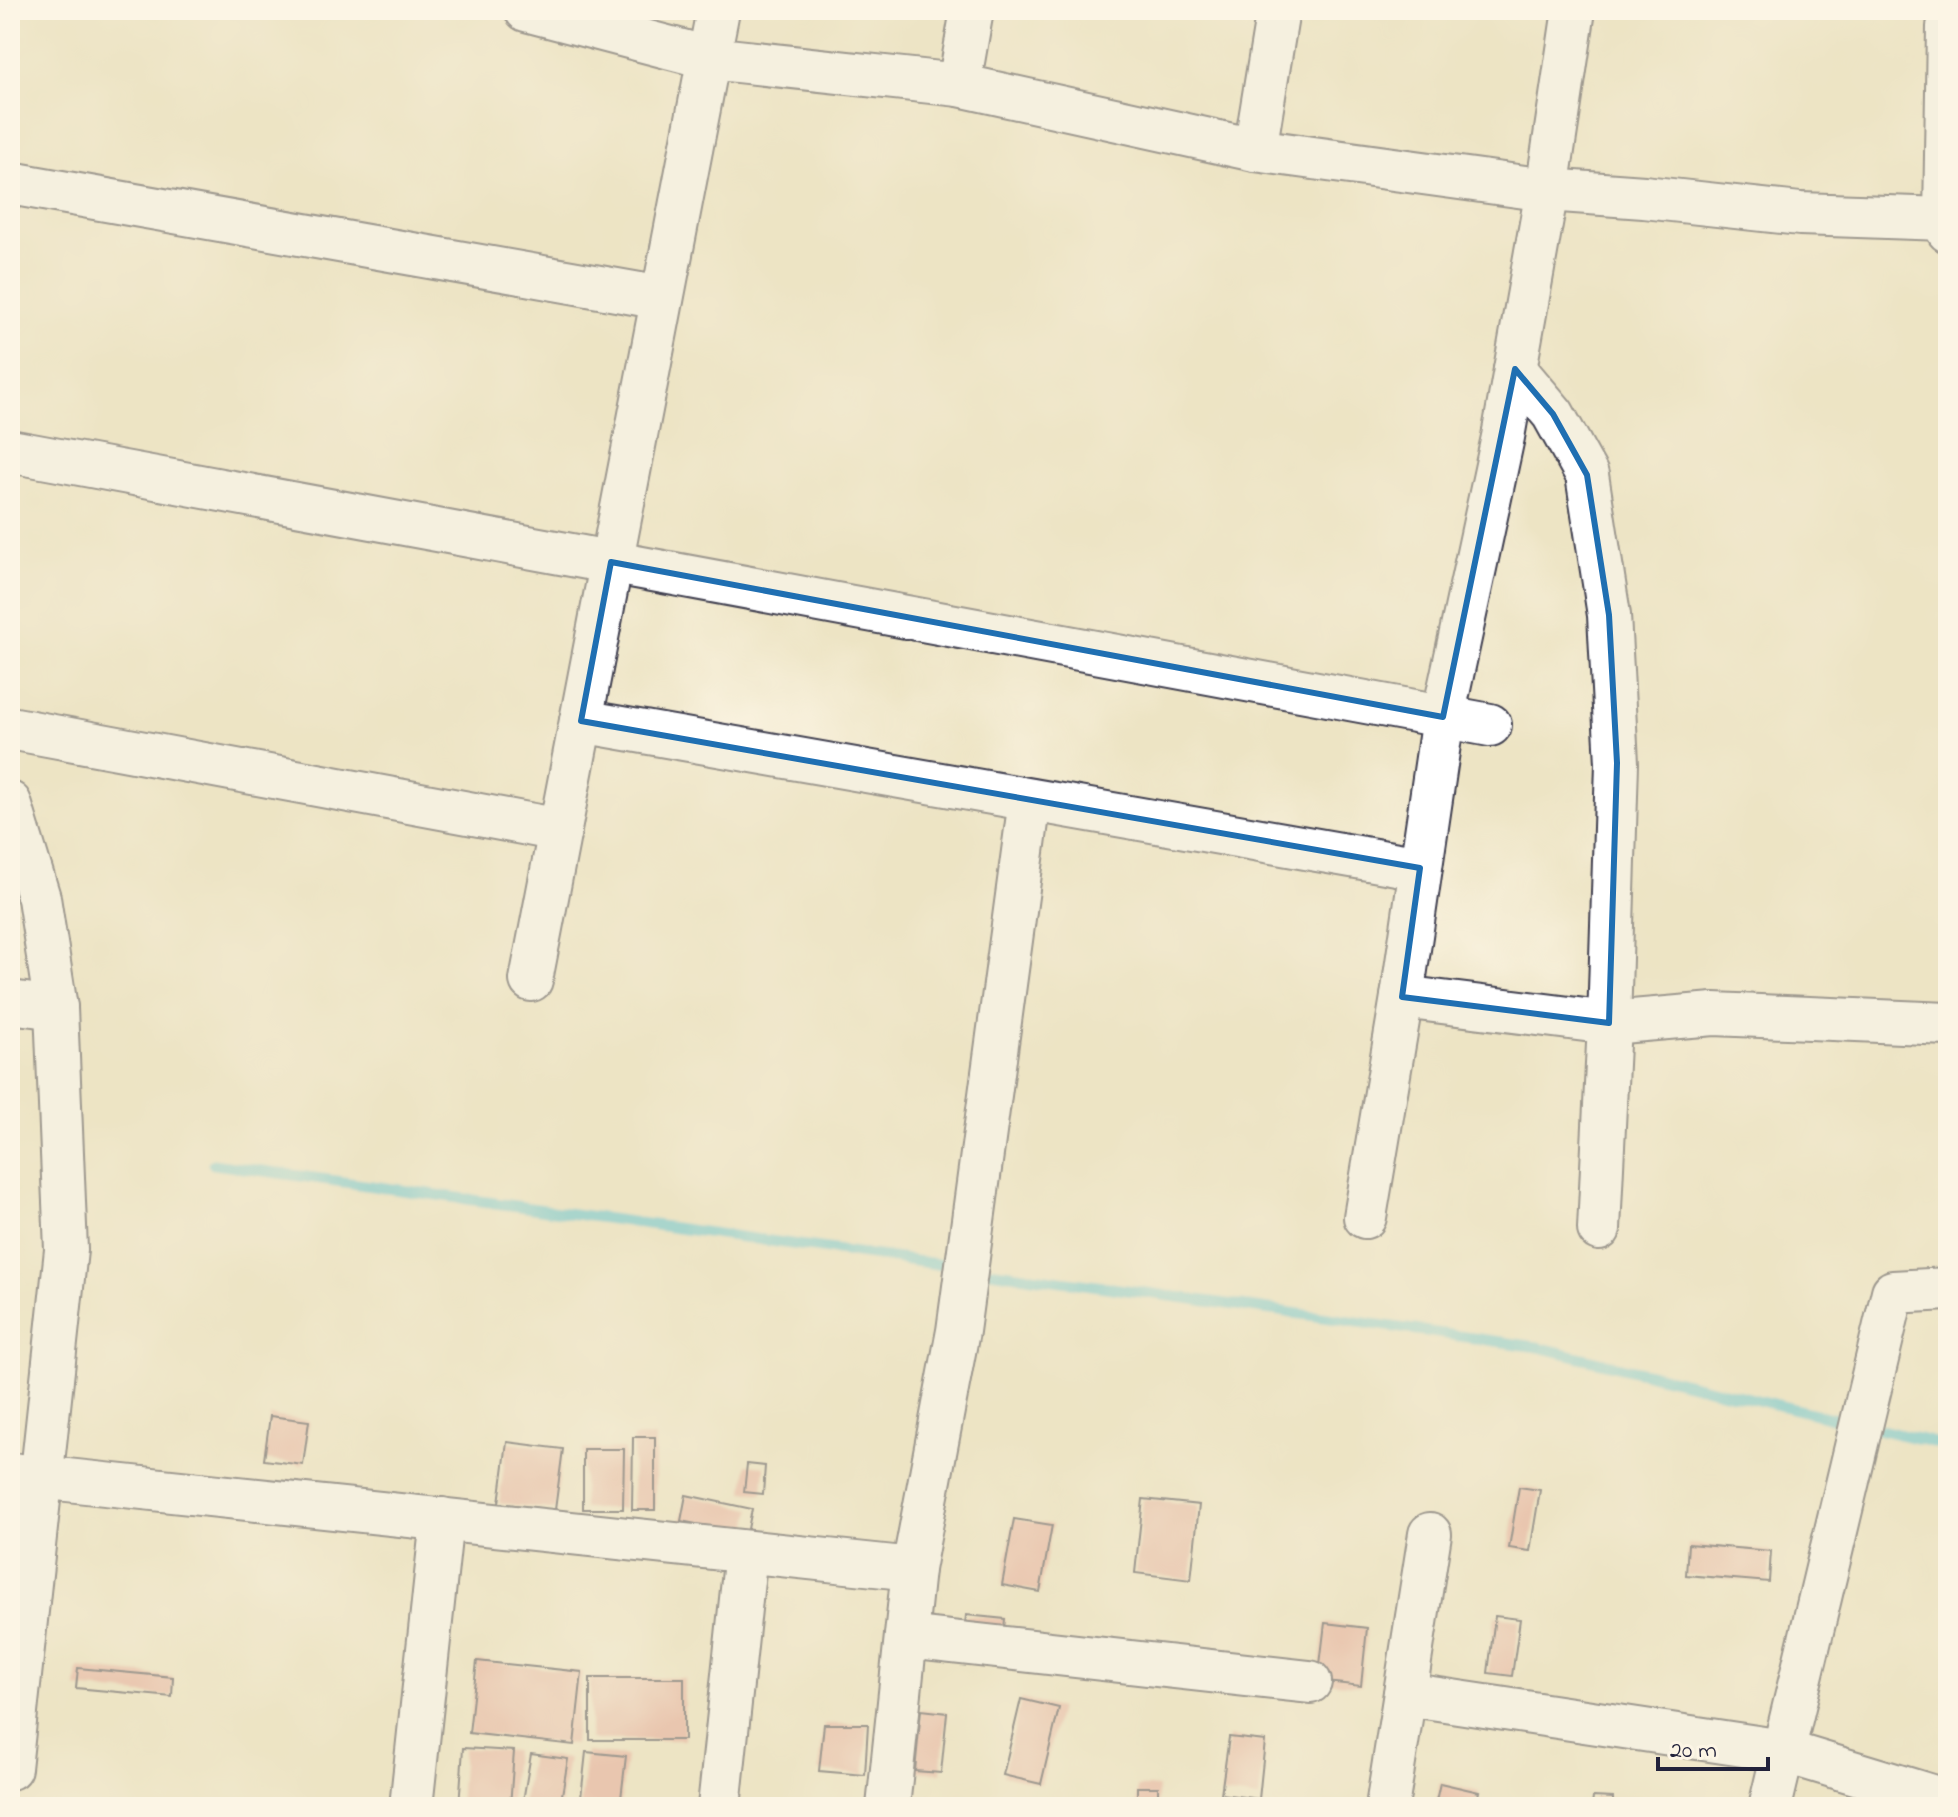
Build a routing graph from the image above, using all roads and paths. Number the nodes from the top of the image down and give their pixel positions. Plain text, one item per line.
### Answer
1 (526, 10) edge
2 (718, 10) edge
3 (972, 10) edge
4 (1278, 10) edge
5 (1574, 10) edge
6 (1948, 27) edge
7 (709, 58) junction
8 (959, 85) junction
9 (1255, 150) junction
10 (10, 183) edge
11 (1547, 190) junction
12 (1947, 225) edge
13 (662, 298) junction
14 (1515, 369) junction
15 (10, 451) edge
16 (611, 562) junction
17 (1443, 717) junction
18 (581, 721) junction
19 (1490, 725) dead end
20 (10, 728) edge
21 (1030, 800) junction
22 (10, 803) edge
23 (560, 830) junction
24 (1420, 868) junction
25 (531, 980) dead end
26 (1402, 997) junction
27 (10, 1002) edge
28 (56, 1008) junction
29 (1609, 1023) junction
30 (1948, 1024) edge
31 (1365, 1217) dead end
32 (1599, 1229) dead end
33 (1948, 1289) edge
34 (26, 1476) edge
35 (442, 1519) junction
36 (1430, 1534) dead end
37 (746, 1552) junction
38 (913, 1569) junction
39 (906, 1637) junction
40 (1310, 1682) dead end
41 (1405, 1694) junction
42 (1783, 1751) junction
43 (10, 1768) edge
44 (1948, 1801) edge
45 (411, 1807) edge
46 (719, 1807) edge
47 (888, 1807) edge
48 (1387, 1807) edge
49 (1770, 1807) edge

1 - 7 street
2 - 7 street
3 - 8 street
4 - 9 street
5 - 11 street
6 - 12 street
7 - 8 street
7 - 13 street
8 - 9 street
9 - 11 street
10 - 13 street
11 - 12 street
11 - 14 street
13 - 16 street
14 - 17 street
14 - 29 street
15 - 16 street
16 - 17 street
16 - 18 street
17 - 19 street
17 - 24 street
18 - 21 street
18 - 23 street
20 - 23 street
21 - 24 street
21 - 38 street
22 - 28 street
23 - 25 street
24 - 26 street
26 - 29 street
26 - 31 street
27 - 28 street
28 - 34 street
29 - 30 street
29 - 32 street
33 - 42 street
34 - 35 street
34 - 43 street
35 - 37 street
35 - 45 street
36 - 41 street
37 - 38 street
37 - 46 street
38 - 39 street
39 - 40 street
39 - 47 street
41 - 42 street
41 - 48 street
42 - 44 street
42 - 49 street

